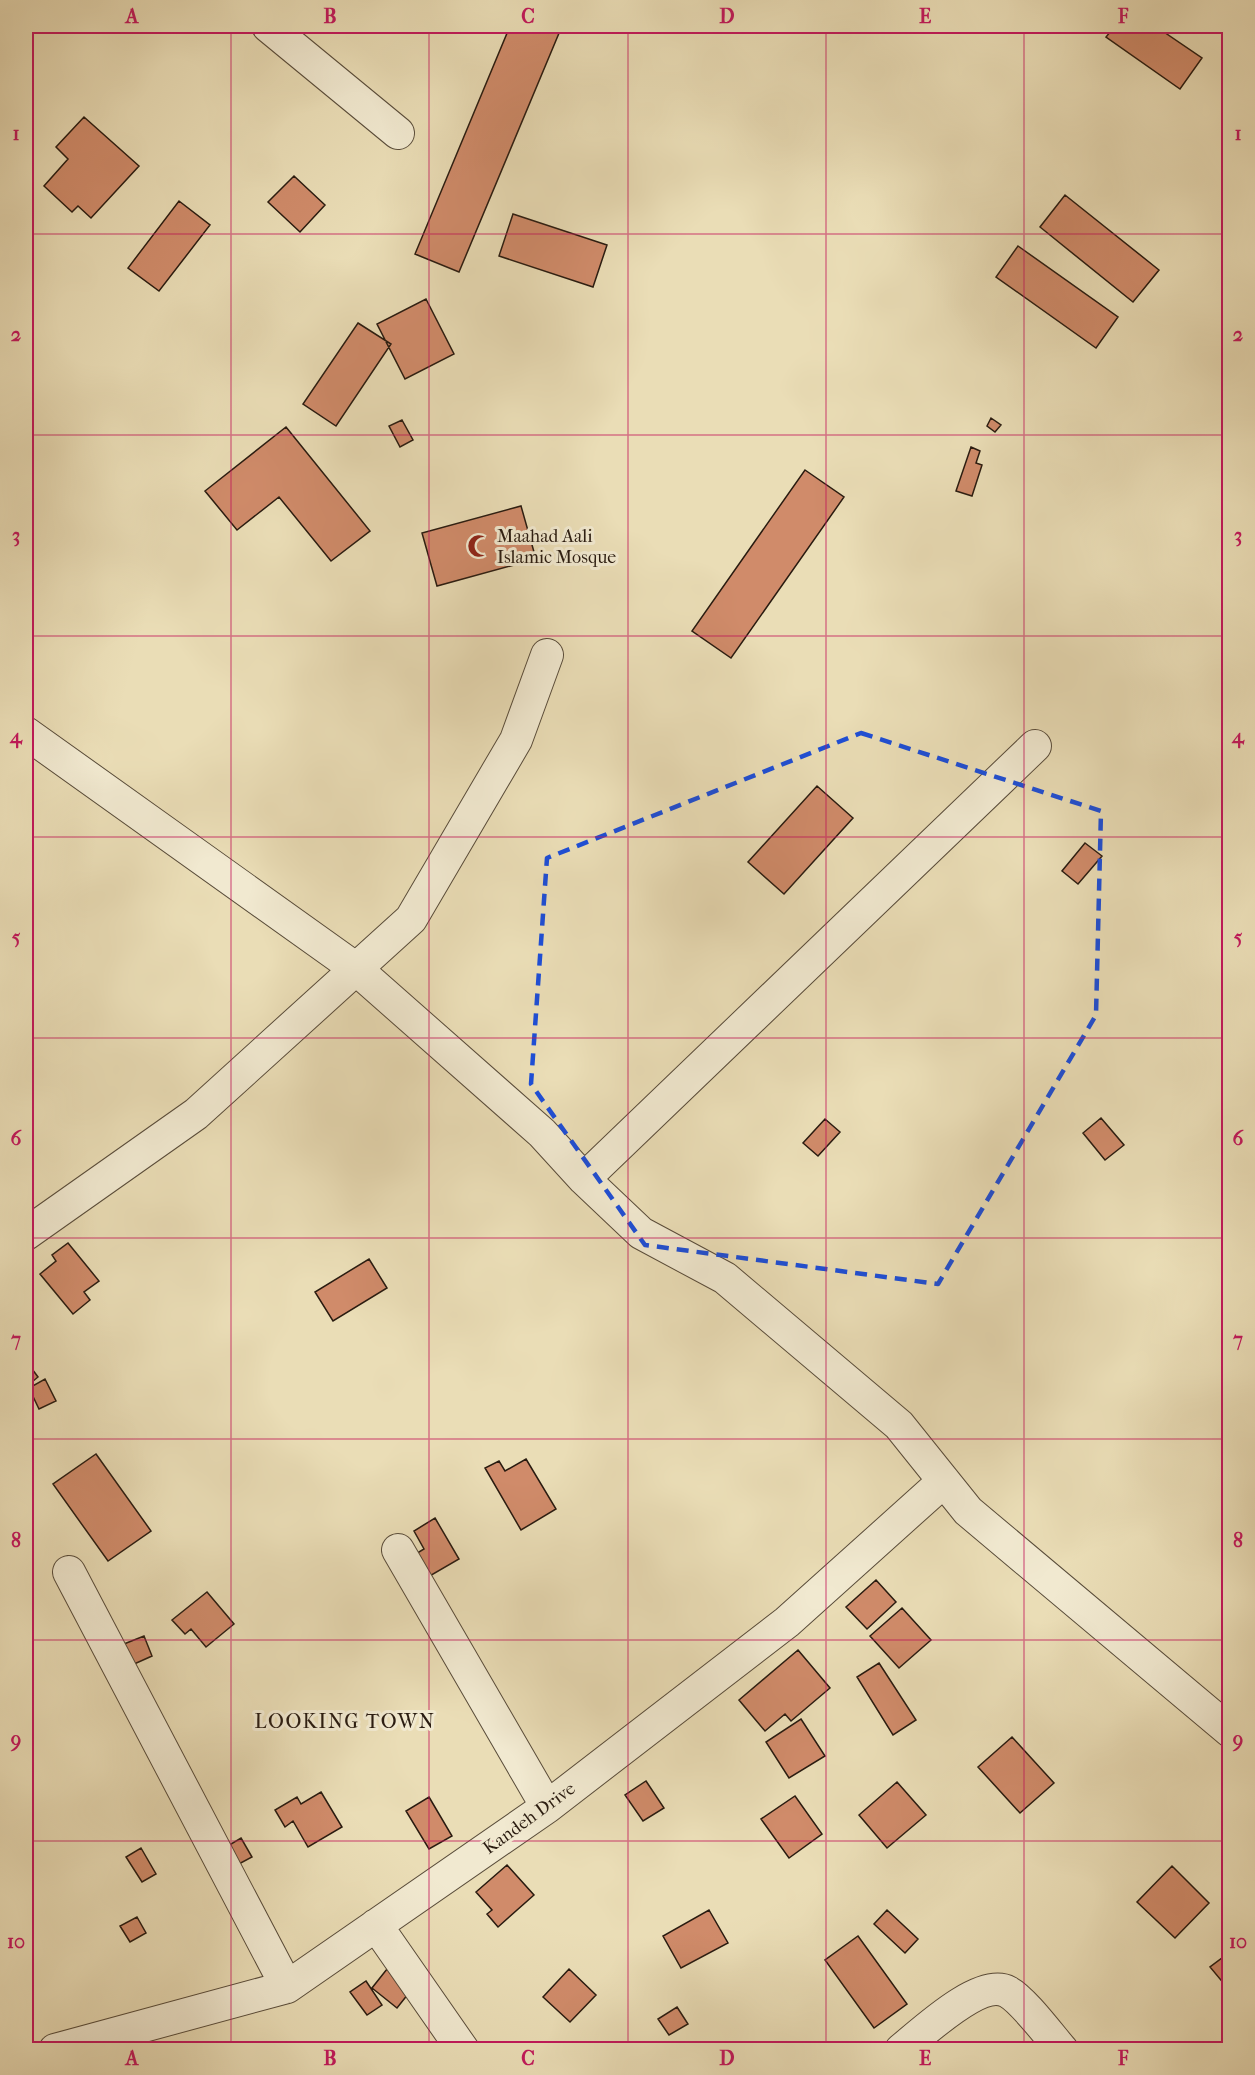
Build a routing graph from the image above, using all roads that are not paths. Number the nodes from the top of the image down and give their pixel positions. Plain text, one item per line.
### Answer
1 (268, 26) edge
2 (398, 133) dead end
3 (547, 656) dead end
4 (26, 733) edge
5 (1035, 746) dead end
6 (356, 968) junction
7 (584, 1179) junction
8 (26, 1234) edge
9 (944, 1481) junction
10 (398, 1550) dead end
11 (69, 1572) dead end
12 (1230, 1731) edge
13 (547, 1807) junction
14 (376, 1925) junction
15 (287, 1986) junction
16 (67, 2048) edge
17 (463, 2049) edge
18 (901, 2049) edge
19 (1062, 2049) edge

1 - 2 street
3 - 6 street
4 - 6 street
5 - 7 street
6 - 7 street
6 - 8 street
7 - 9 street
9 - 12 street
9 - 13 street, Kandeh Drive
10 - 13 street
11 - 15 street
13 - 14 street, Kandeh Drive
14 - 15 street, Kandeh Drive
14 - 17 street
15 - 16 street, Kandeh Drive
18 - 19 street

